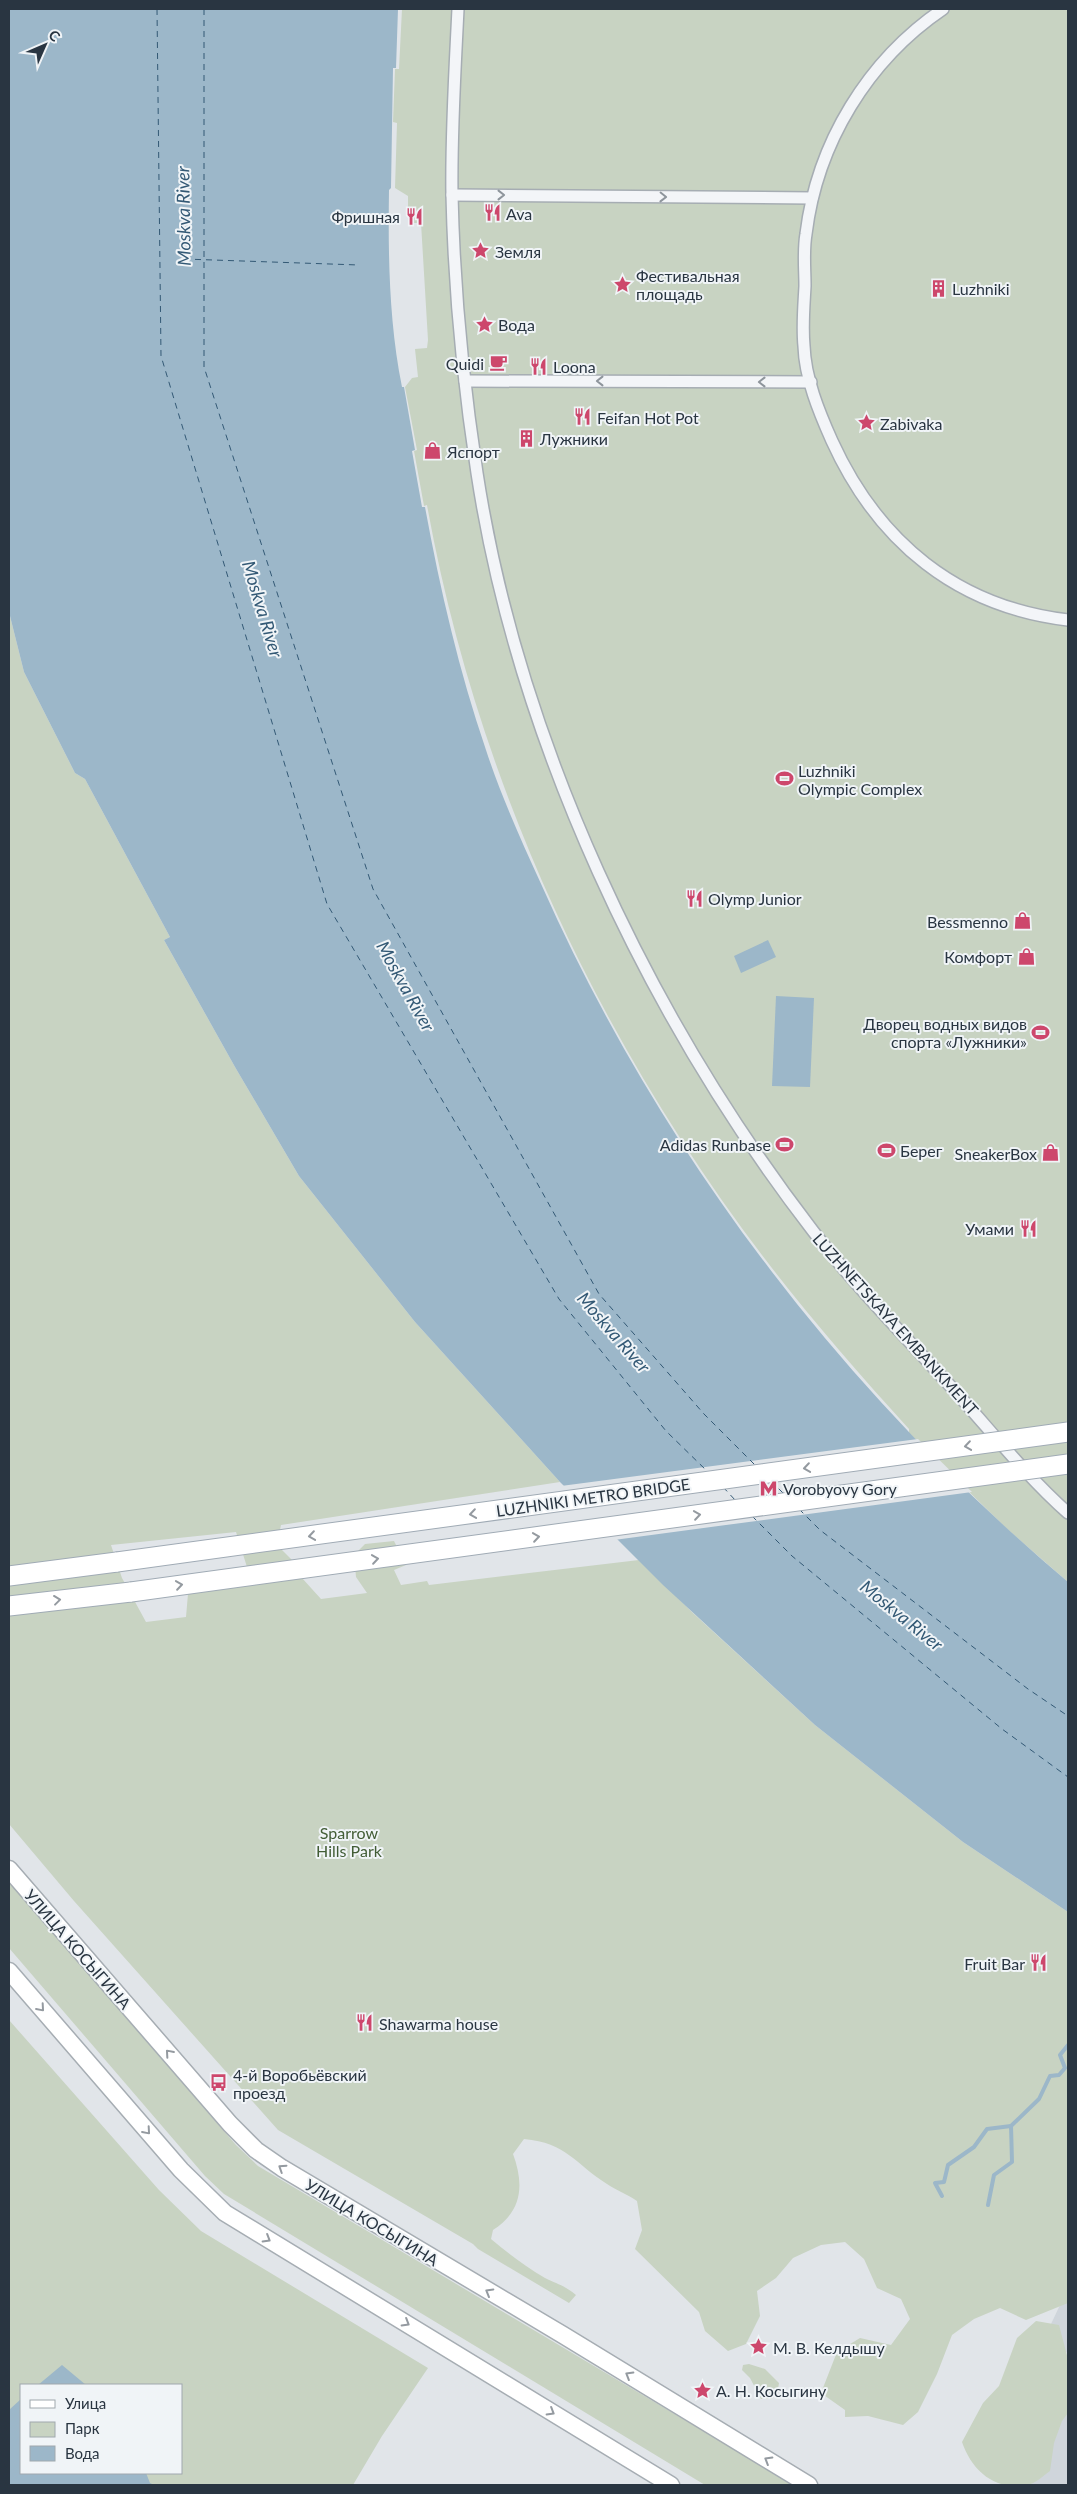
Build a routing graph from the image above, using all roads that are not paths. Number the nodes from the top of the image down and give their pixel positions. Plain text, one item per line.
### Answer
1 (458, 9) edge
2 (943, 9) edge
3 (452, 195) junction
4 (812, 198) junction
5 (465, 381) junction
6 (811, 382) junction
7 (1068, 620) edge
8 (1068, 1432) edge
9 (1068, 1464) edge
10 (1068, 1513) edge
11 (9, 1576) edge
12 (9, 1606) edge
13 (9, 1869) edge
14 (9, 1971) edge
15 (672, 2485) edge
16 (809, 2485) edge

1 - 3 street, LUZHNETSKAYA EMBANKMENT
2 - 4 street
3 -> 4 street
3 - 5 street, LUZHNETSKAYA EMBANKMENT
4 - 6 street
6 -> 5 street
5 - 10 street, LUZHNETSKAYA EMBANKMENT
6 - 7 street
8 -> 11 main road, LUZHNIKI METRO BRIDGE, bridge
12 -> 9 main road, LUZHNIKI METRO BRIDGE, bridge
16 -> 13 main road, УЛИЦА КОСЫГИНА
14 -> 15 main road

